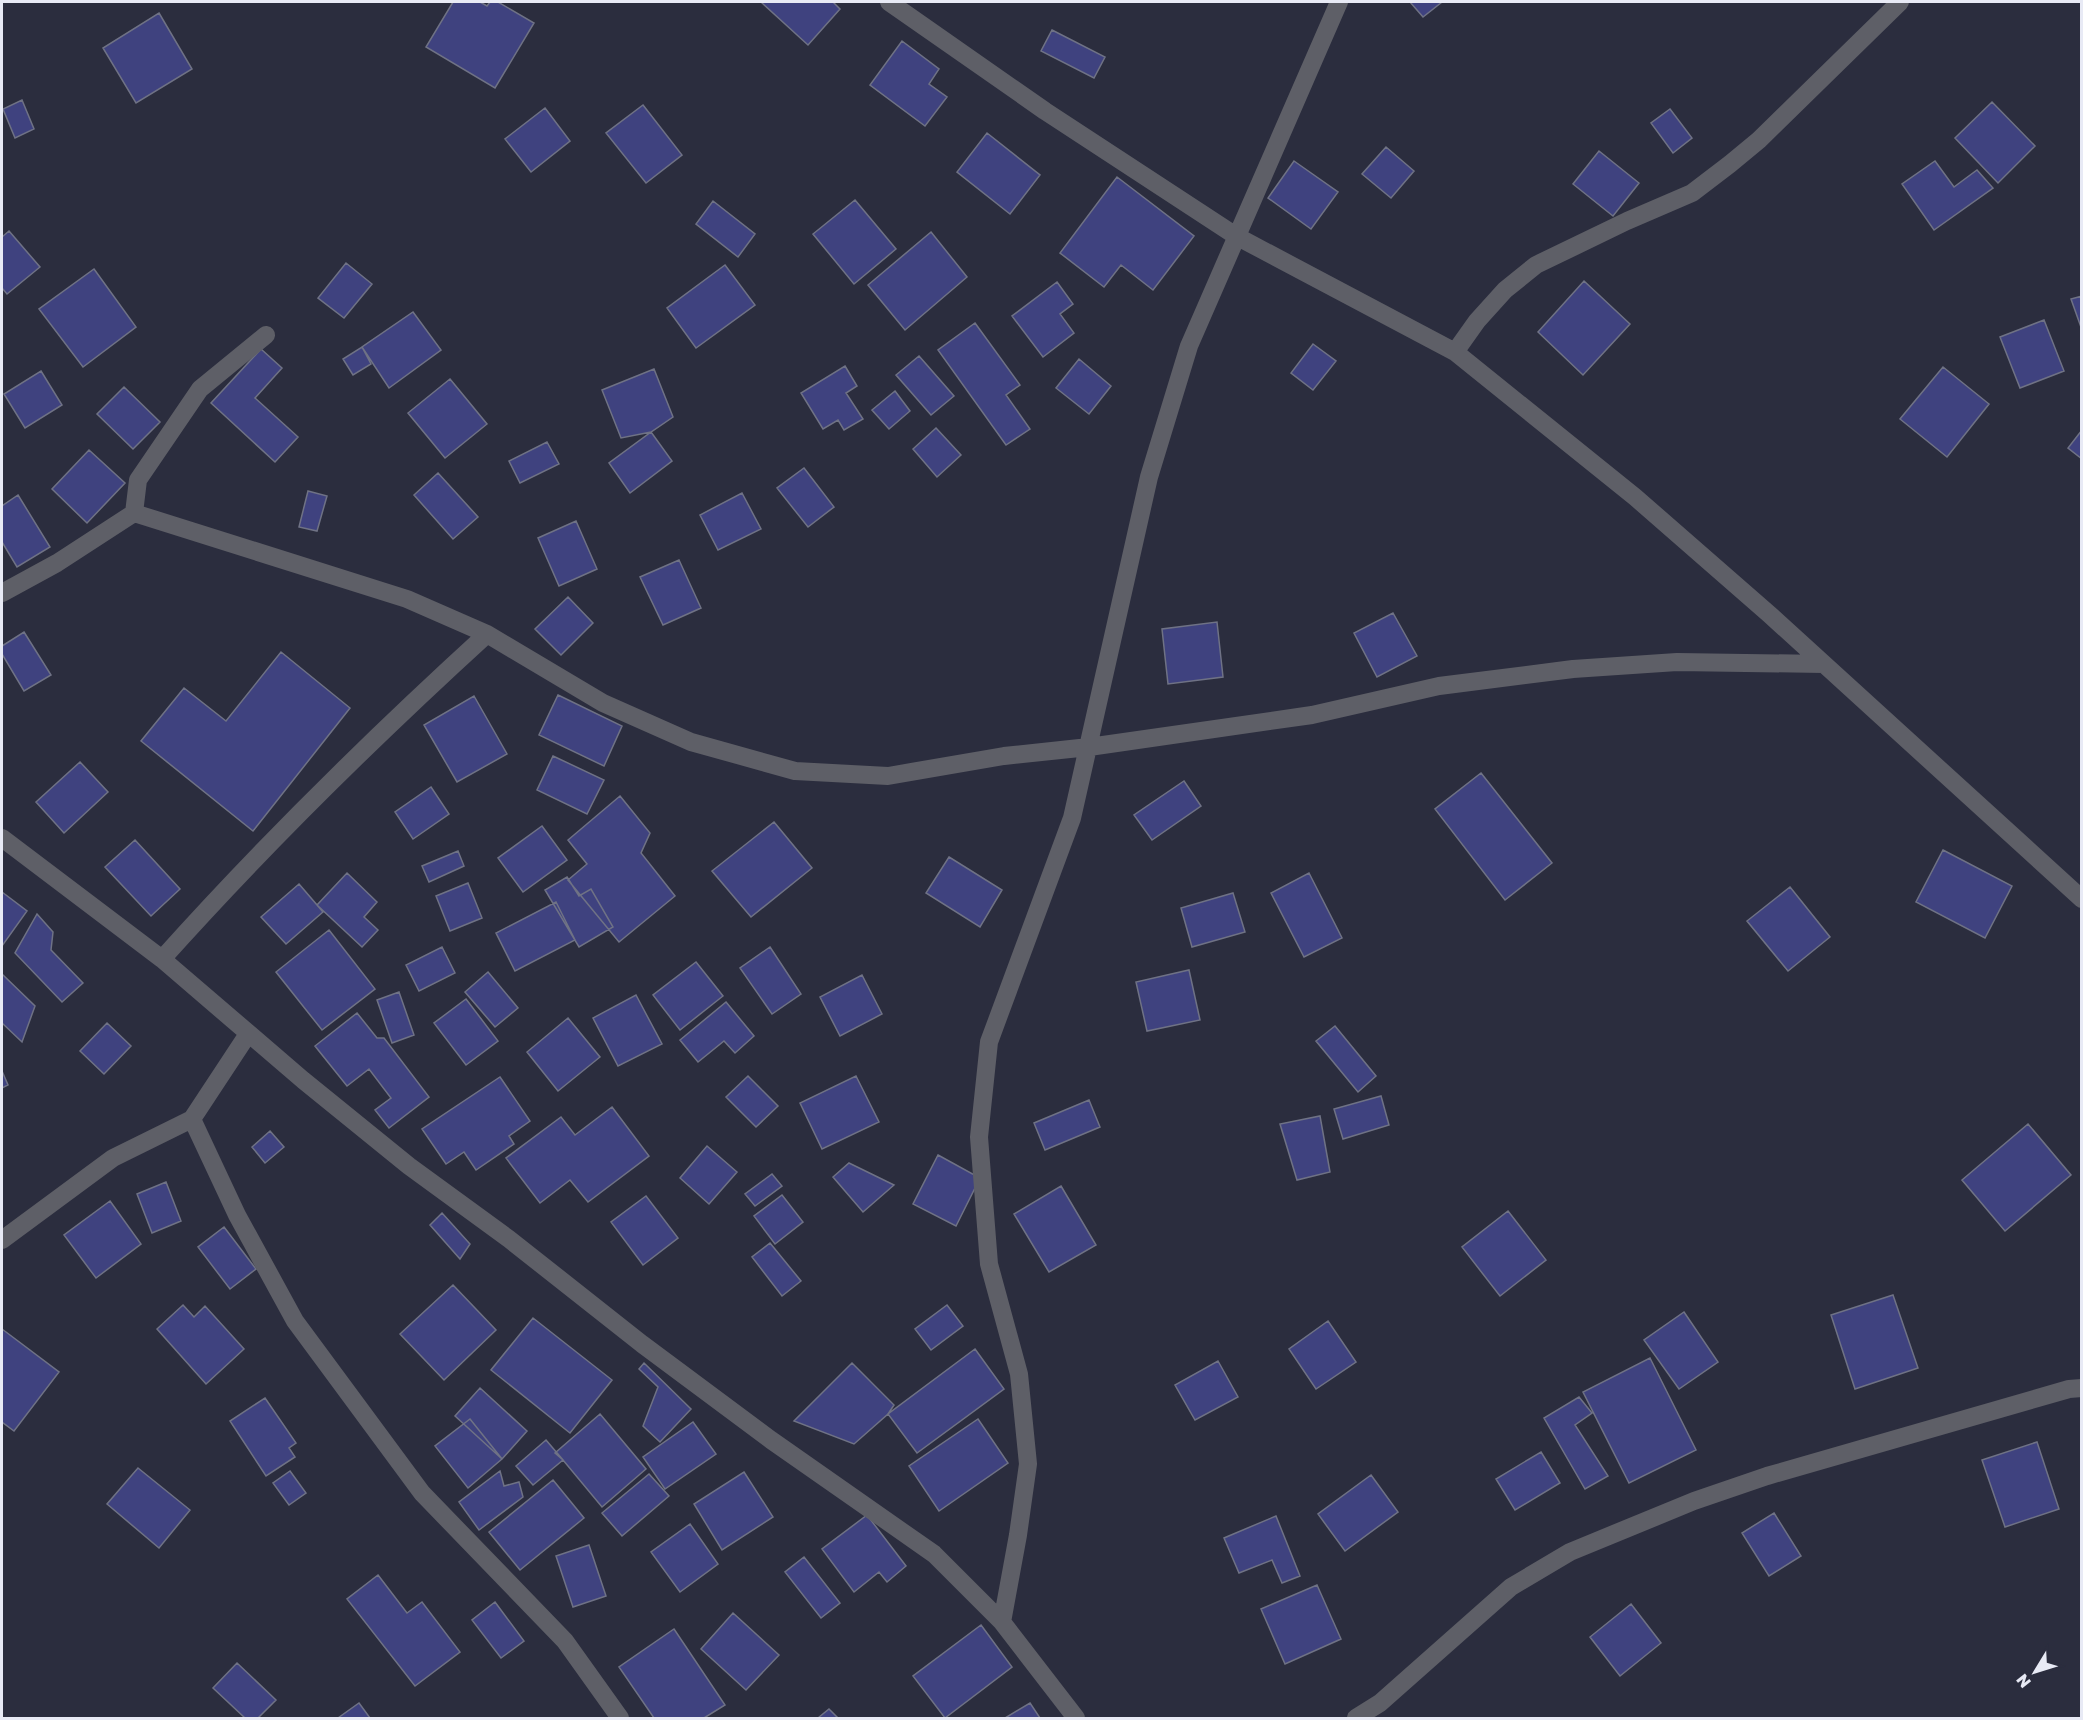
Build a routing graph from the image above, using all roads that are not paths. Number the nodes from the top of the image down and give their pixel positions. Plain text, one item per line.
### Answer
1 (889, 2) edge
2 (1339, 2) edge
3 (1899, 2) edge
4 (1236, 236) junction
5 (266, 335) dead end
6 (1455, 351) junction
7 (134, 513) junction
8 (2, 593) edge
9 (487, 634) junction
10 (1824, 664) junction
11 (1089, 747) junction
12 (2, 838) edge
13 (2082, 899) edge
14 (162, 959) junction
15 (248, 1034) junction
16 (192, 1119) junction
17 (2, 1240) edge
18 (2082, 1388) edge
19 (1002, 1622) junction
20 (620, 1719) edge
21 (1076, 1719) edge
22 (1356, 1719) edge

1 - 4 street
2 - 4 street
3 - 6 street
4 - 6 street
4 - 11 street
5 - 7 street
6 - 10 street
7 - 8 street
7 - 9 street
9 - 11 street
9 - 14 street
10 - 11 street
10 - 13 street
11 - 19 street
12 - 14 street
14 - 15 street
15 - 16 street
15 - 19 street
16 - 17 street
16 - 20 street
18 - 22 street
19 - 21 street

